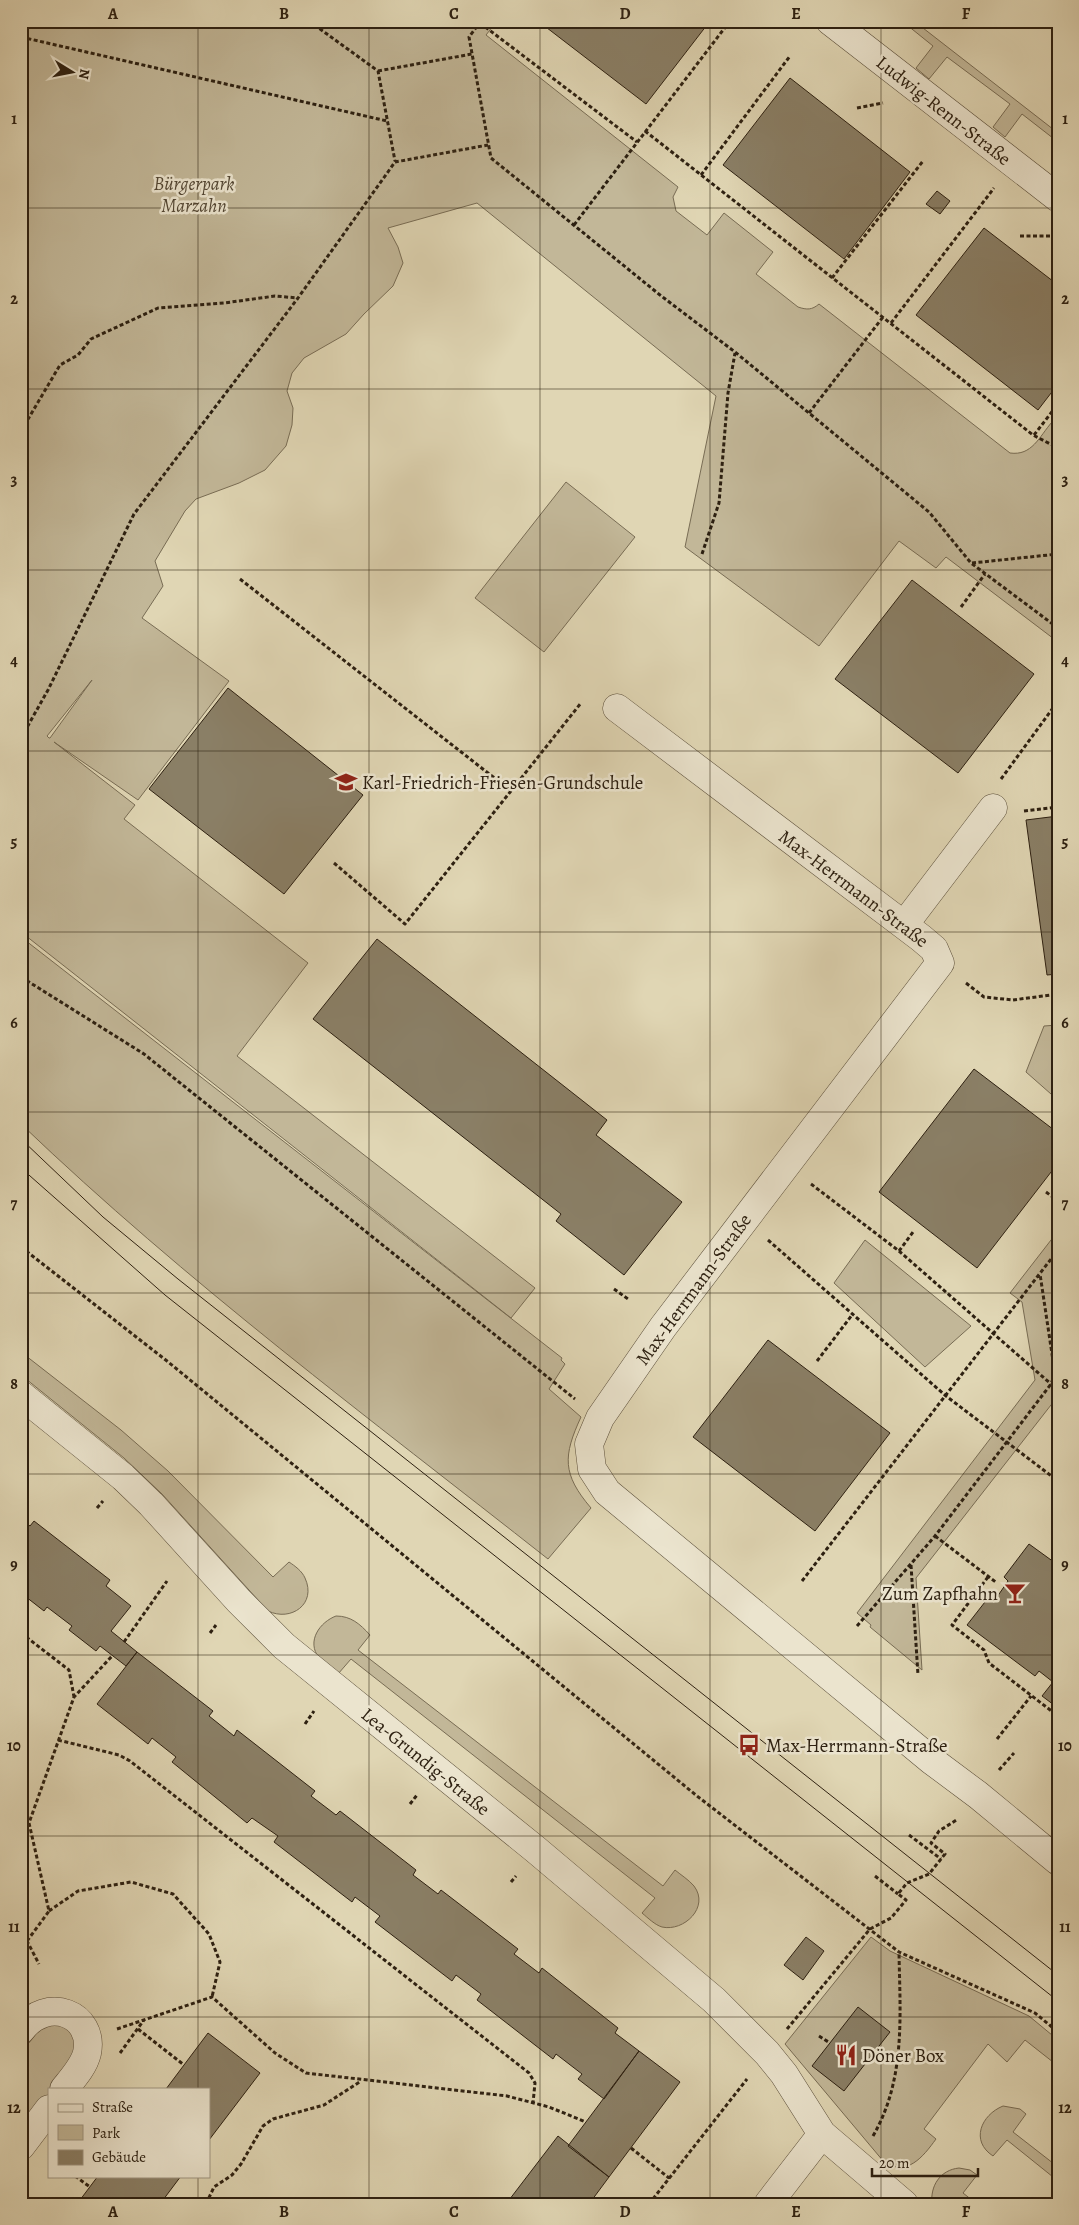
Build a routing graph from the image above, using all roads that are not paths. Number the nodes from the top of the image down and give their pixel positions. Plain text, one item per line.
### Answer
1 (830, 21) edge
2 (1058, 198) edge
3 (617, 708) dead end
4 (993, 808) road end
5 (904, 925) junction
6 (21, 1395) edge
7 (1058, 1861) edge
8 (21, 2030) edge
9 (65, 2088) edge
10 (48, 2111) edge
11 (822, 2134) junction
12 (21, 2146) edge
13 (768, 2204) edge
14 (904, 2204) edge

1 - 2 street, Ludwig-Renn-Straße
3 - 5 street, Max-Herrmann-Straße
4 - 5 street
5 - 7 street, Max-Herrmann-Straße
6 - 11 street, Lea-Grundig-Straße
8 - 9 street
10 - 12 street
11 - 13 street
11 - 14 street, Lea-Grundig-Straße

